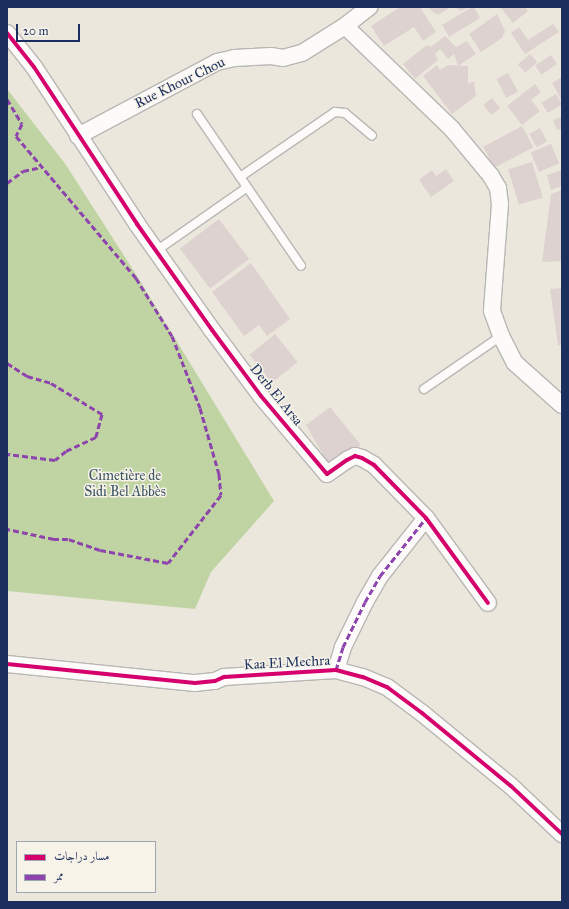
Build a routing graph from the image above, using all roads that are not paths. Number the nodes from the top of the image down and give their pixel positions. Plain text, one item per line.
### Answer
1 (369, 7) edge
2 (345, 26) junction
3 (7, 33) edge
4 (197, 114) dead end
5 (78, 136) junction
6 (372, 136) dead end
7 (240, 177) junction
8 (246, 188) junction
9 (156, 251) junction
10 (301, 266) dead end
11 (501, 336) junction
12 (424, 389) dead end
13 (562, 405) edge
14 (426, 518) junction
15 (488, 603) dead end
16 (7, 664) edge
17 (336, 670) junction
18 (562, 834) edge

1 - 2 street, Rue Khour Chou
2 - 5 street, Rue Khour Chou
2 - 11 street
3 - 5 street, Derb El Arsa
4 - 7 lane
5 - 9 street, Derb El Arsa
6 - 7 lane
7 - 8 lane
8 - 9 lane
8 - 10 lane
9 - 14 street, Derb El Arsa
11 - 12 lane
11 - 13 street
14 - 15 street, Derb El Arsa
14 - 17 street
16 - 17 street, Kaa El Mechra
17 - 18 street, Kaa El Mechra

